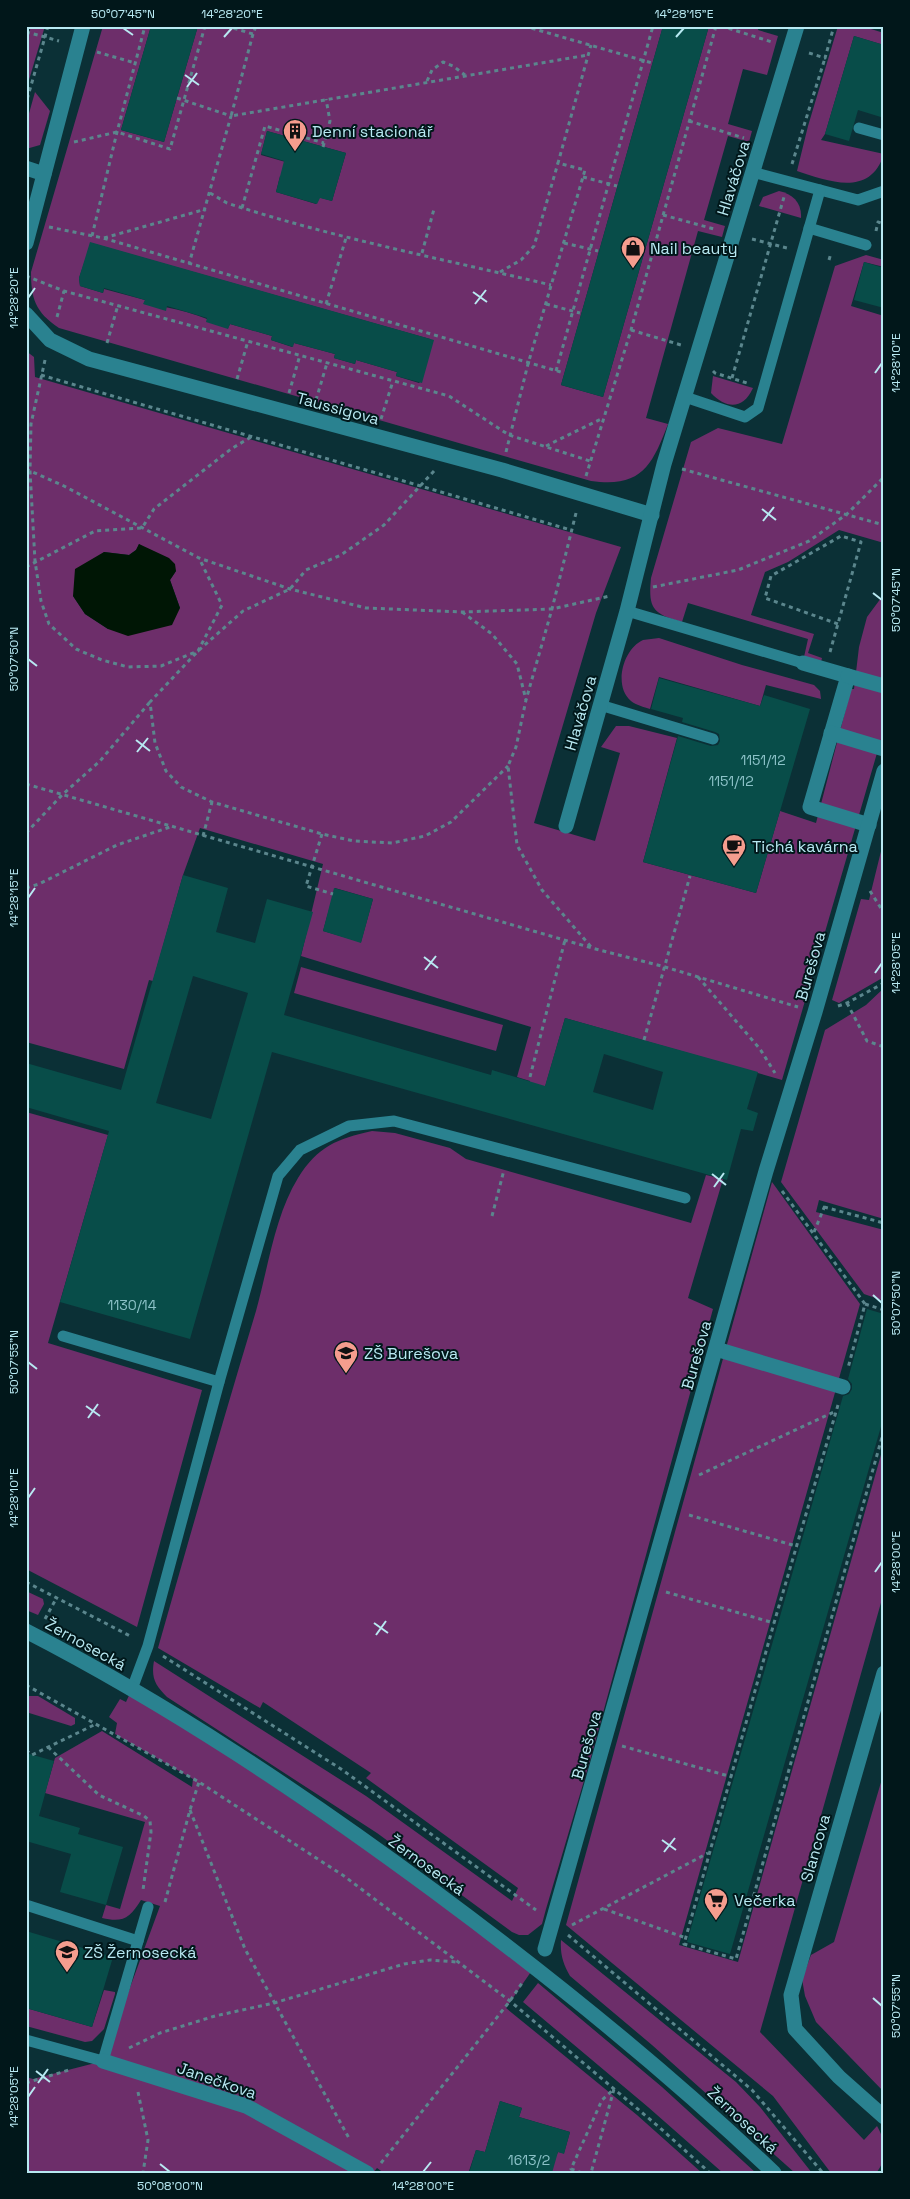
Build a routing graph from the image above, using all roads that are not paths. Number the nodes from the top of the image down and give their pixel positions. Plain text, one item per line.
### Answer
1 (83, 26) edge
2 (797, 26) edge
3 (859, 128) dead end
4 (884, 135) edge
5 (26, 168) edge
6 (752, 172) junction
7 (44, 174) junction
8 (820, 190) junction
9 (884, 191) edge
10 (809, 228) junction
11 (26, 243) edge
12 (866, 245) dead end
13 (26, 314) edge
14 (685, 397) junction
15 (652, 515) junction
16 (627, 611) junction
17 (804, 663) joint
18 (848, 676) junction
19 (884, 686) edge
20 (600, 705) junction
21 (831, 733) junction
22 (714, 739) dead end
23 (884, 749) edge
24 (884, 771) edge
25 (869, 825) junction
26 (566, 826) dead end
27 (685, 1198) dead end
28 (63, 1336) dead end
29 (716, 1349) junction
30 (219, 1382) junction
31 (843, 1387) road end
32 (26, 1631) edge
33 (884, 1673) edge
34 (132, 1689) junction
35 (26, 1905) edge
36 (148, 1907) road end
37 (138, 1941) junction
38 (545, 1949) dead end
39 (26, 2040) edge
40 (103, 2061) junction
41 (884, 2117) edge
42 (373, 2169) edge
43 (774, 2173) edge

1 - 7 street
2 - 6 street, Hlaváčova
3 - 4 lane
5 - 7 street
6 - 8 lane
6 - 14 street, Hlaváčova
7 - 11 street
8 - 9 lane
8 - 10 lane
10 - 12 lane
10 - 14 lane
13 - 15 street, Taussigova
14 - 15 street, Hlaváčova
15 - 16 street, Hlaváčova
16 - 17 lane
16 - 20 street, Hlaváčova
17 - 18 street
18 - 19 street
18 - 21 street
20 - 22 lane
20 - 26 street, Hlaváčova
21 - 23 street
21 - 25 street
24 - 25 street, Burešova
25 - 29 street, Burešova
27 - 30 lane
28 - 30 lane
29 - 31 street
29 - 38 street, Burešova
30 - 34 lane
32 - 34 street, Žernosecká
33 - 41 street, Slancova
34 - 43 street, Žernosecká
35 - 37 lane
36 - 37 lane
37 - 40 lane
39 - 40 lane, Janečkova
40 - 42 street, Janečkova

